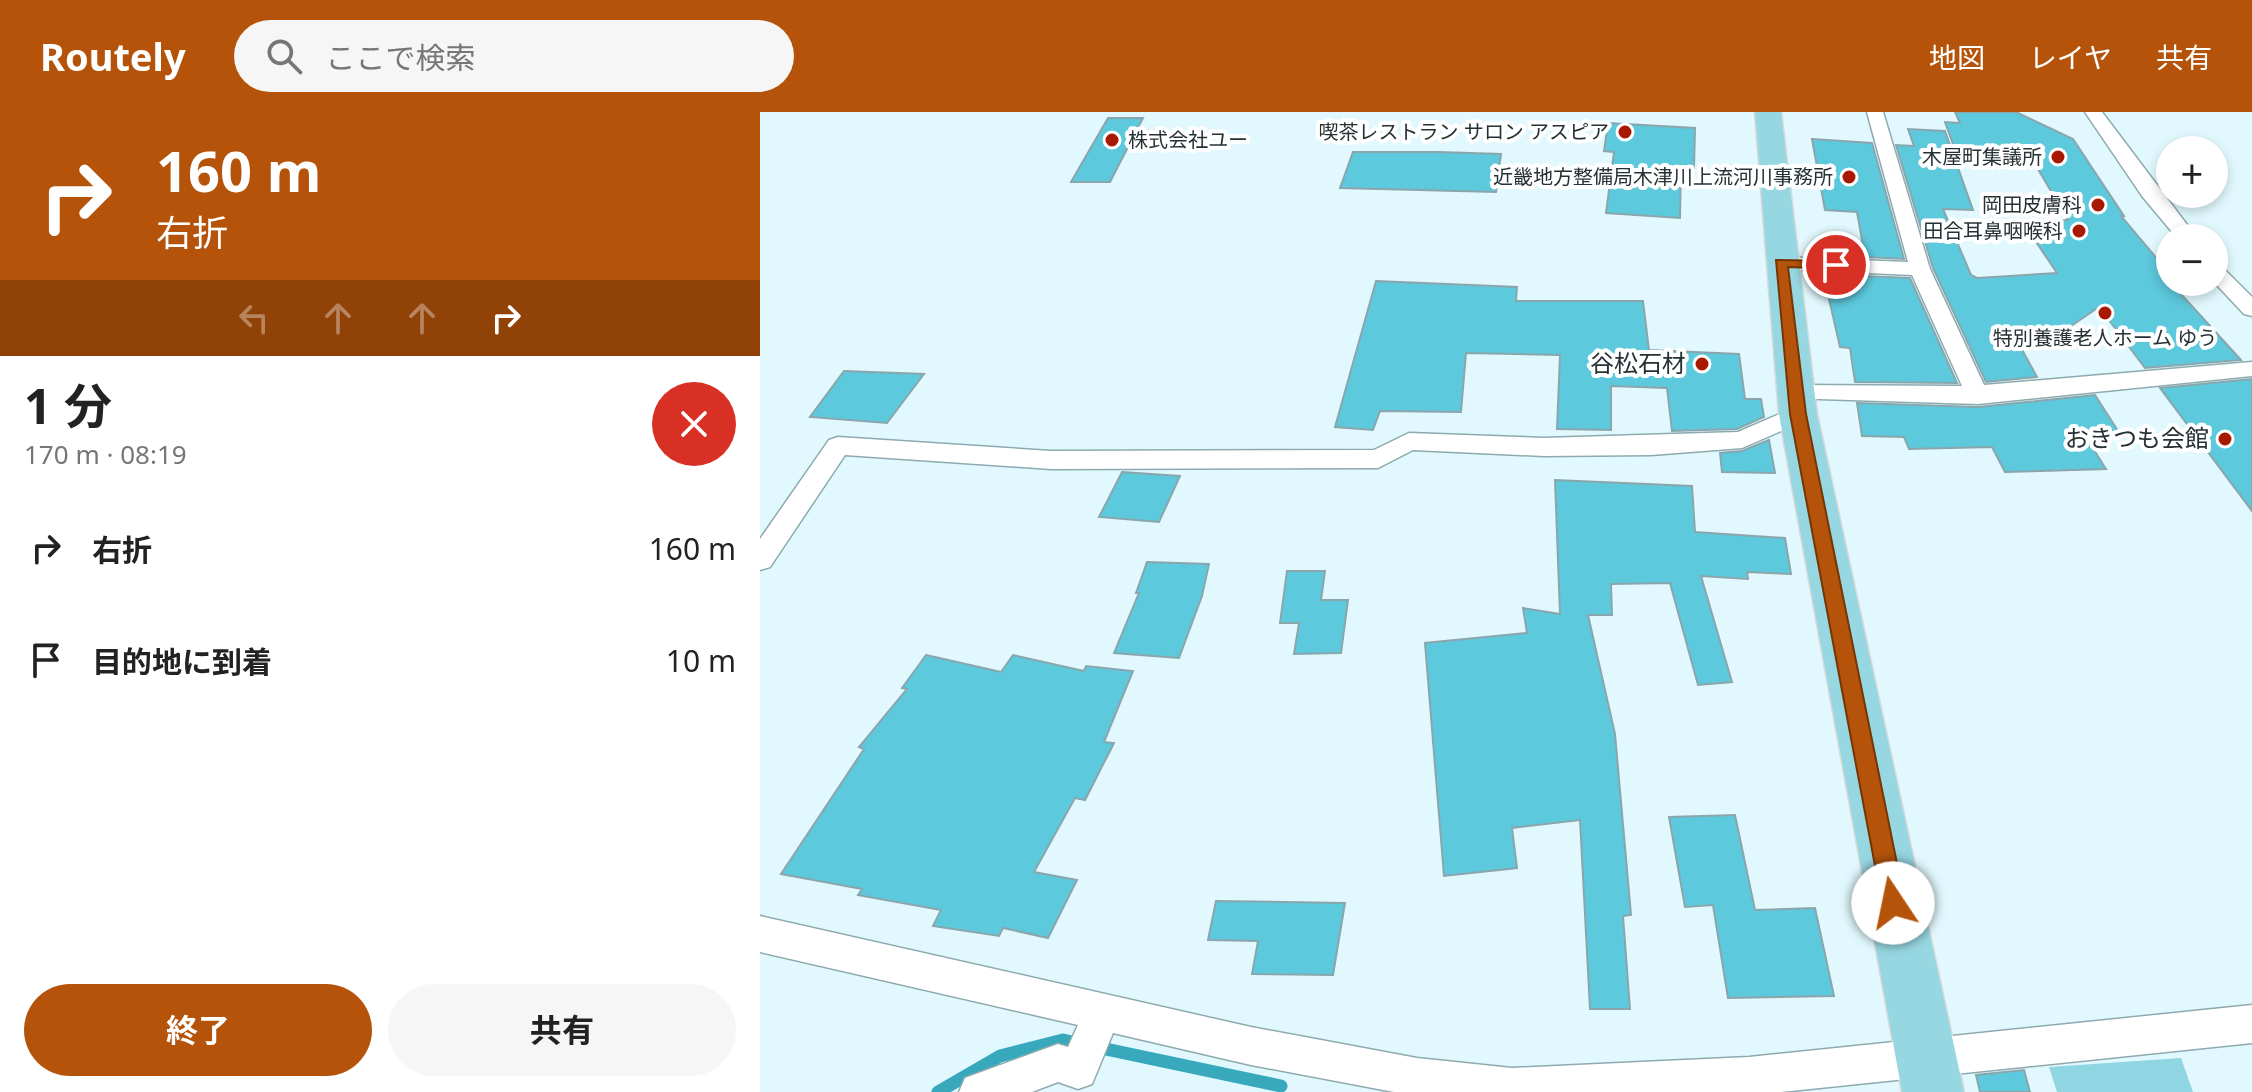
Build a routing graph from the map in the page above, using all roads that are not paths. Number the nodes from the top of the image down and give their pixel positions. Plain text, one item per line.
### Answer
1 (1768, 112) edge
2 (1875, 112) edge
3 (2093, 112) edge
4 (2176, 224) edge
5 (1781, 263) junction
6 (1920, 269) junction
7 (2228, 284) edge
8 (2252, 309) edge
9 (2252, 369) edge
10 (1978, 396) junction
11 (1796, 403) junction
12 (760, 560) edge
13 (760, 934) edge
14 (1101, 1019) junction
15 (2252, 1024) edge
16 (1928, 1074) edge
17 (979, 1092) edge

1 - 5 main road
2 - 6 street
3 - 4 street
5 - 6 street
5 - 11 main road
6 - 10 street
7 - 8 street
9 - 10 street
10 - 11 street
11 - 12 street
11 - 16 main road
13 - 14 street
14 - 16 street
14 - 17 street
15 - 16 street

